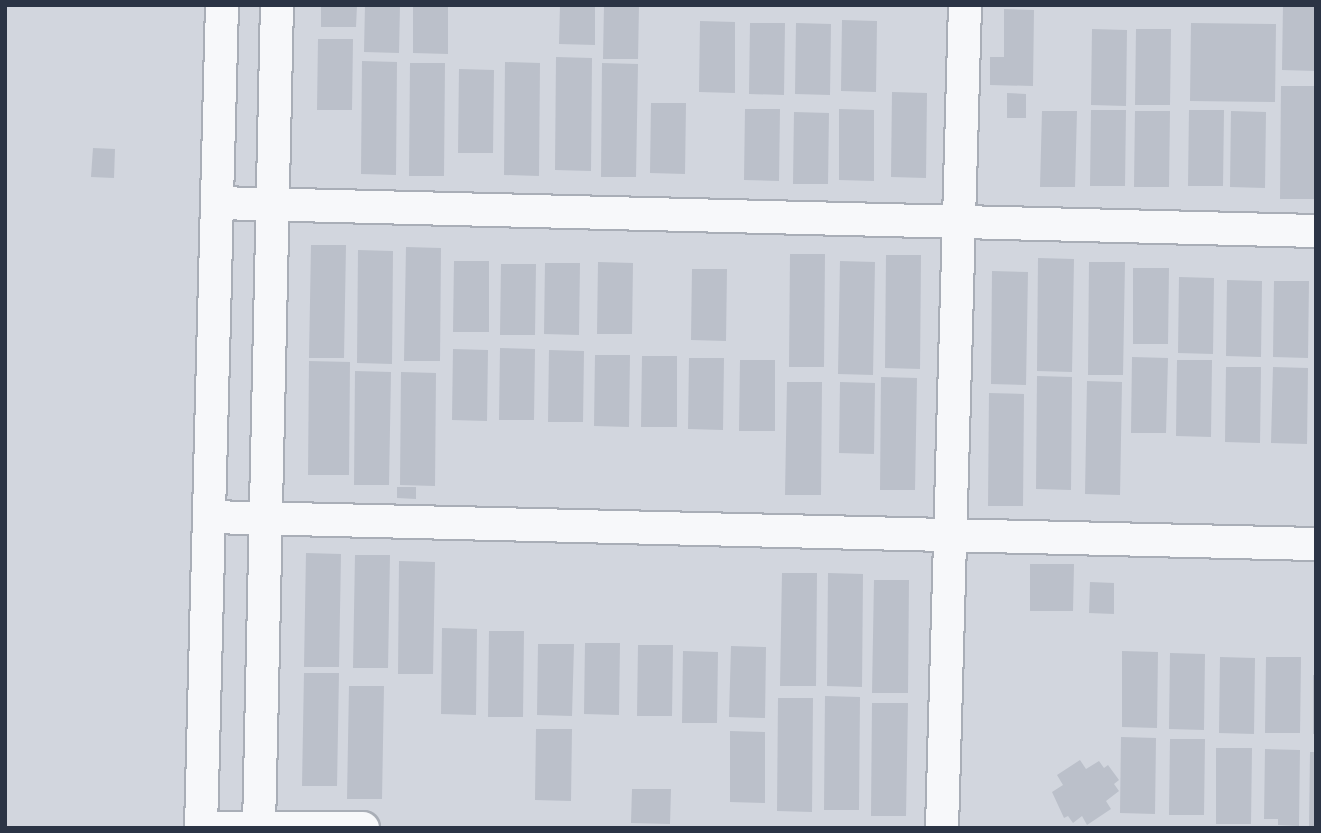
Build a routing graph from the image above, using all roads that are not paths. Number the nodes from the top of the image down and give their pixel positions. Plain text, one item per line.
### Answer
1 (222, 5) edge
2 (277, 5) edge
3 (965, 5) edge
4 (217, 203) junction
5 (272, 205) junction
6 (961, 222) junction
7 (1316, 231) edge
8 (209, 517) junction
9 (266, 518) junction
10 (951, 535) junction
11 (1316, 544) edge
12 (259, 827) edge
13 (202, 828) edge
14 (363, 828) edge
15 (942, 828) edge

1 - 4 street
2 - 5 street
3 - 6 street
4 - 5 street
4 - 8 street
5 - 6 street
5 - 9 street
6 - 7 street
6 - 10 street
8 - 9 street
8 - 13 street
9 - 10 street
9 - 12 street
10 - 11 street
10 - 15 street
12 - 13 street
12 - 14 street

